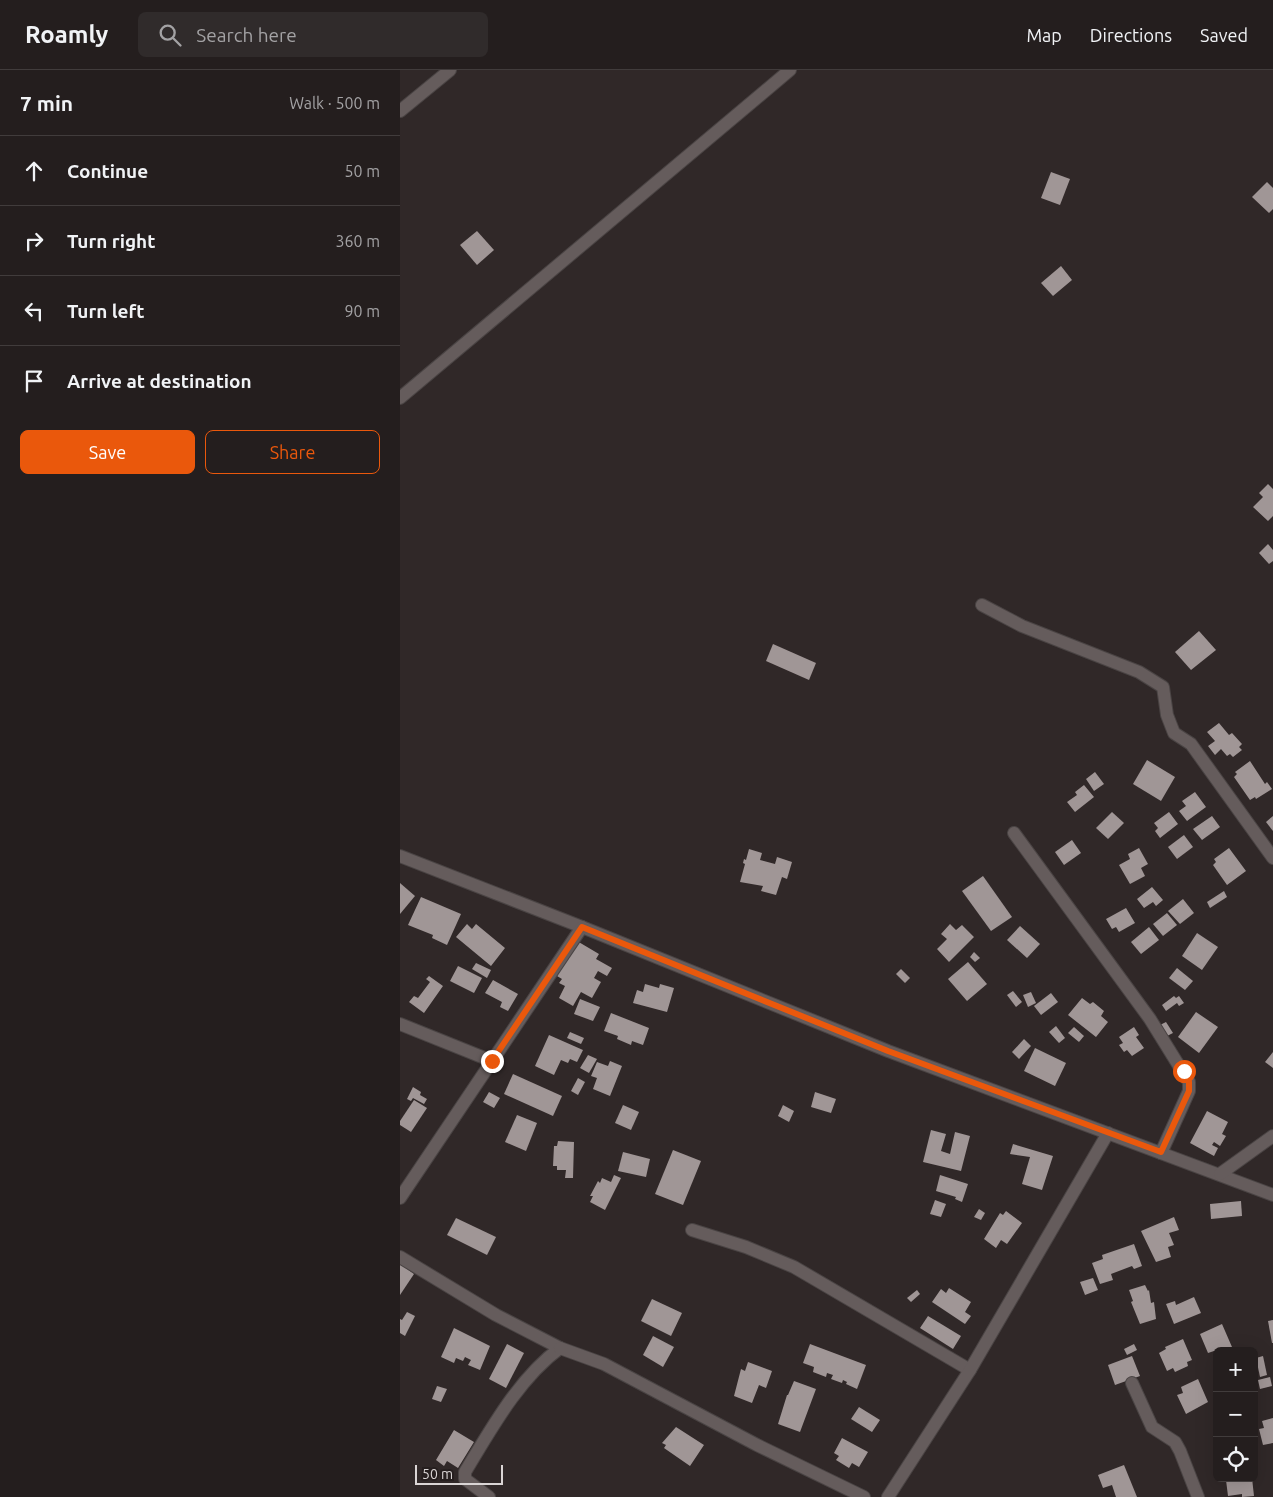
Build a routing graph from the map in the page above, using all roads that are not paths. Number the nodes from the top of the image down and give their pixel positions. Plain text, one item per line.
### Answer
1 (450, 70) edge
2 (790, 70) edge
3 (400, 111) edge
4 (400, 398) edge
5 (982, 605) dead end
6 (1014, 832) dead end
7 (400, 856) edge
8 (1273, 858) edge
9 (582, 927) junction
10 (400, 1024) edge
11 (492, 1061) junction
12 (1108, 1133) junction
13 (1273, 1136) edge
14 (1161, 1152) junction
15 (1220, 1174) junction
16 (1273, 1195) edge
17 (400, 1198) edge
18 (692, 1230) dead end
19 (400, 1257) edge
20 (560, 1348) junction
21 (970, 1370) junction
22 (1132, 1383) dead end
23 (489, 1497) edge
24 (864, 1497) edge
25 (888, 1497) edge
26 (1198, 1497) edge

1 - 3 street
2 - 4 street
5 - 8 street
6 - 14 street
7 - 9 street
9 - 11 street
9 - 12 street
10 - 11 street
11 - 17 street
12 - 14 street
12 - 21 street
13 - 15 street
14 - 15 street
15 - 16 street
18 - 21 street
19 - 20 street
20 - 23 street
20 - 24 street
21 - 25 street
22 - 26 street

